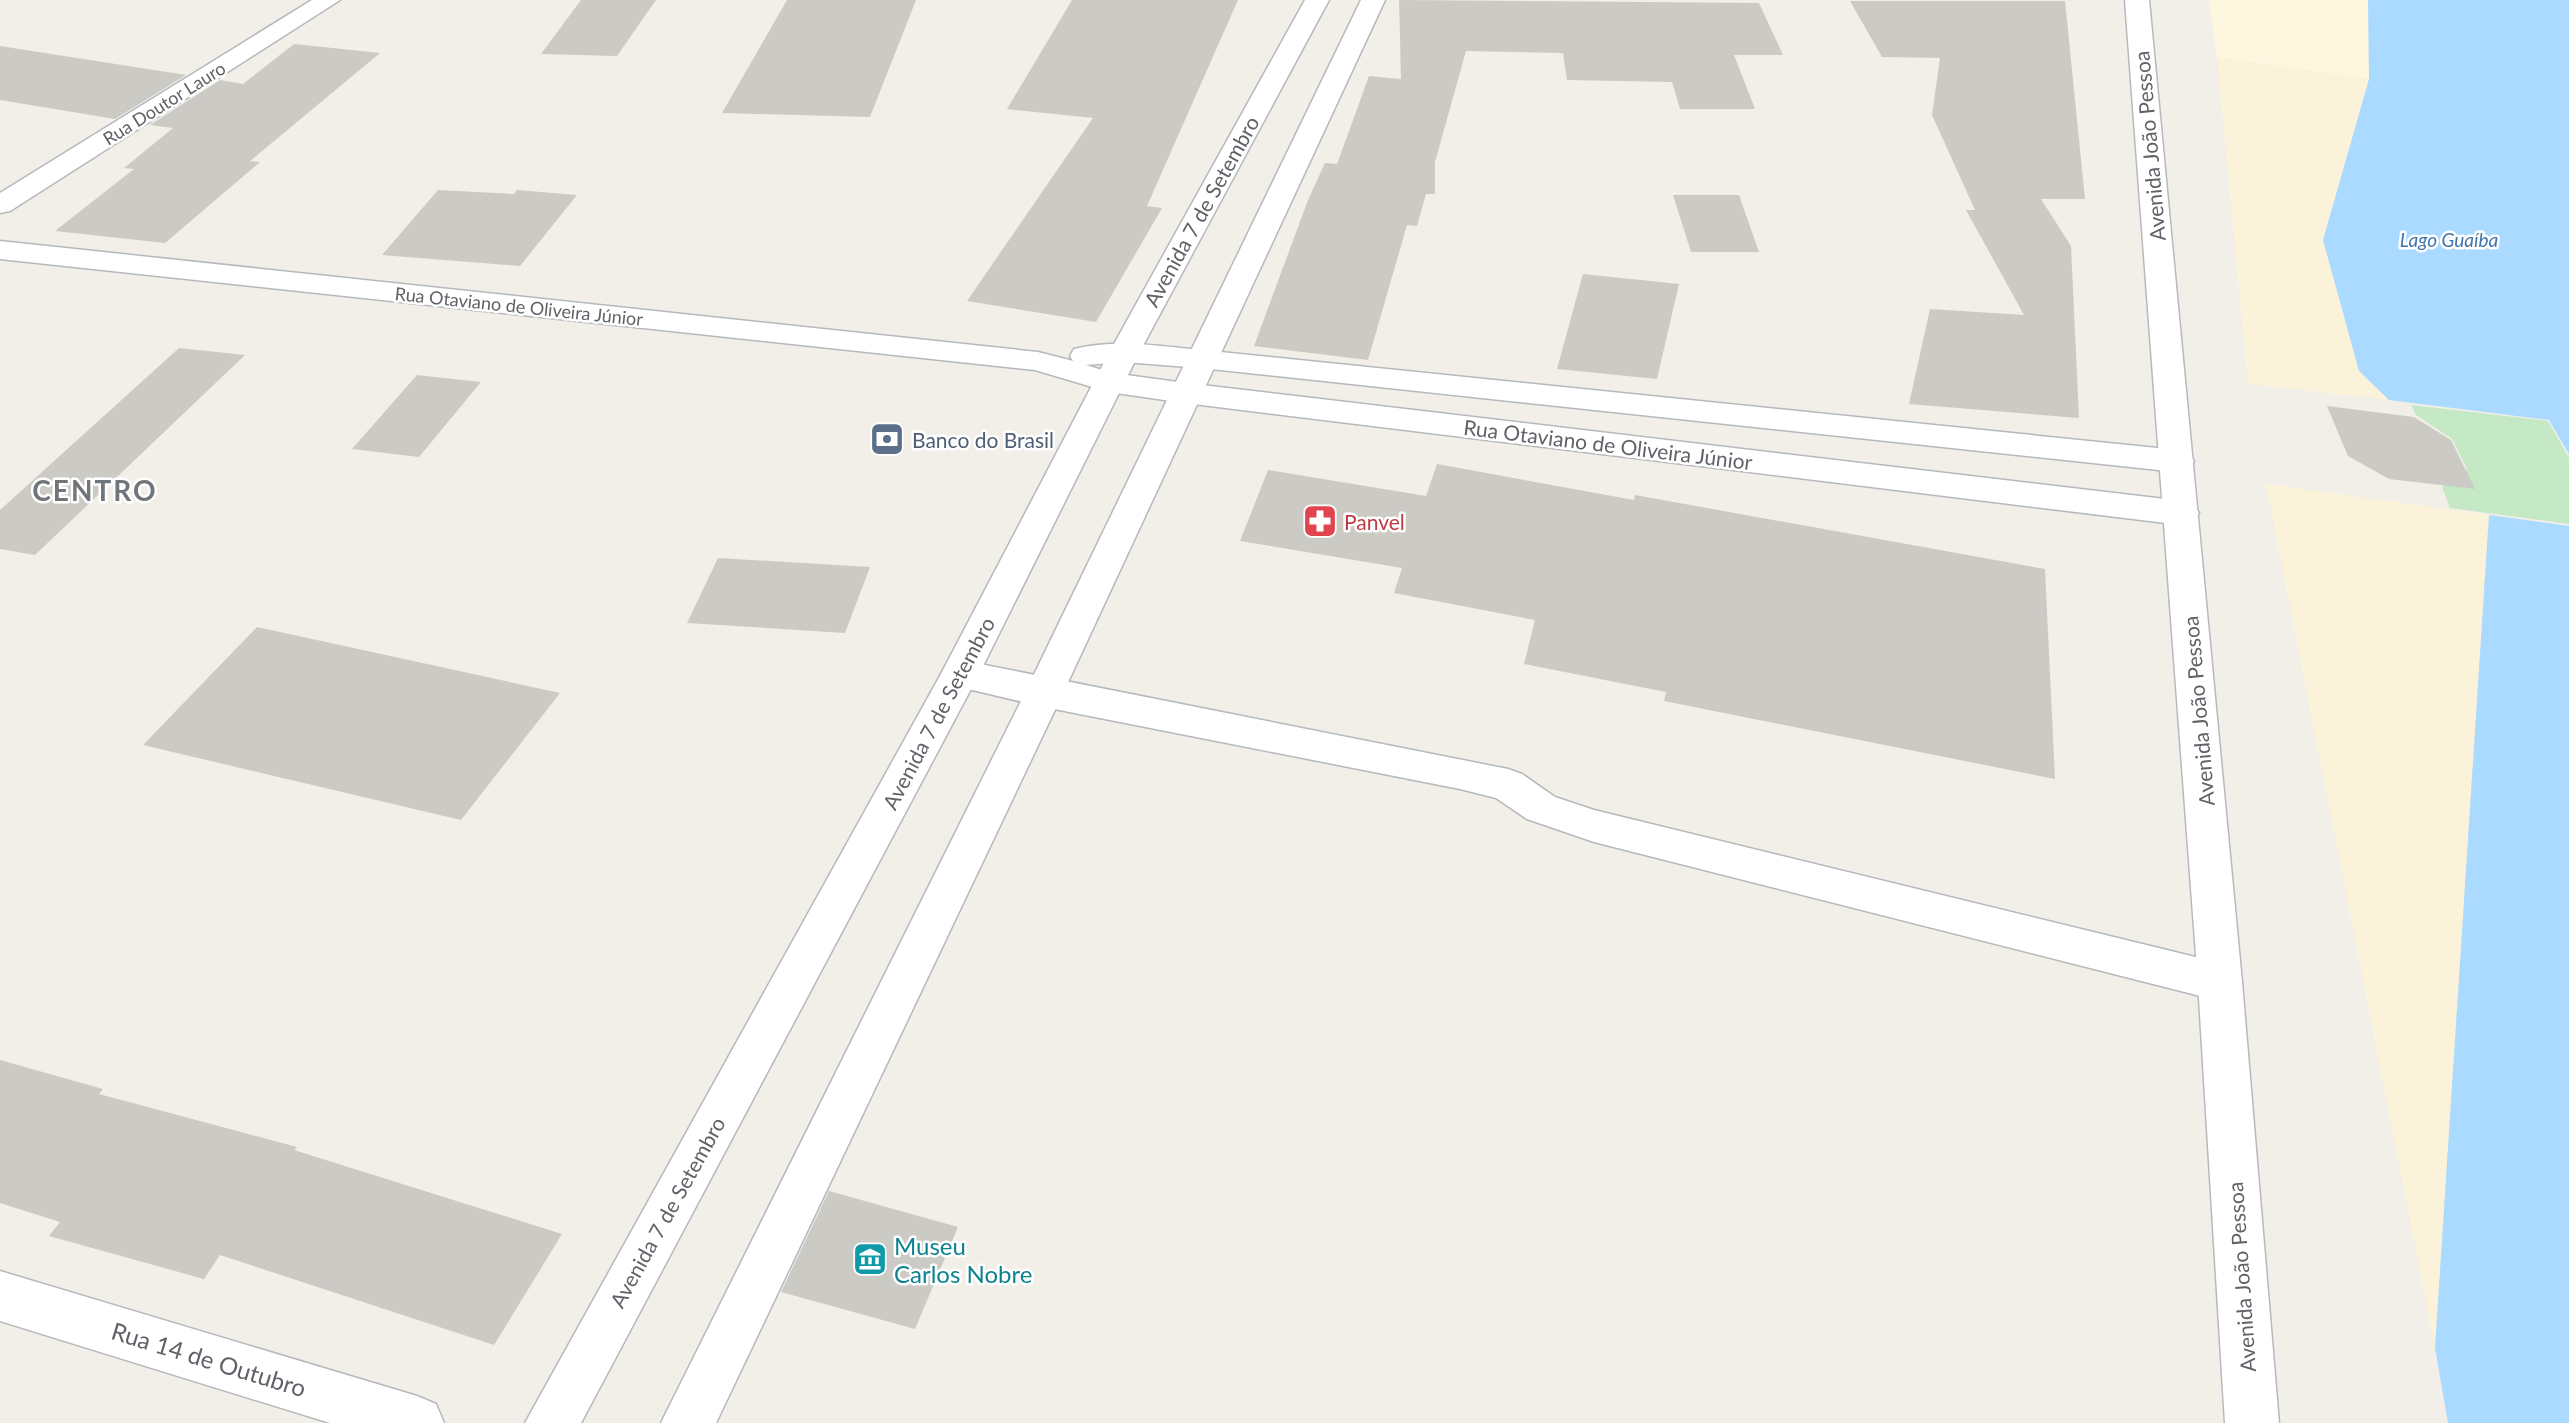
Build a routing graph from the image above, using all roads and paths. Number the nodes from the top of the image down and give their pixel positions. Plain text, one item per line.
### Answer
1 (328, 0) edge
2 (1317, 0) edge
3 (1373, 0) edge
4 (2137, 0) edge
5 (1269, 148) junction
6 (0, 205) edge
7 (0, 250) edge
8 (1116, 367) junction
9 (1193, 376) junction
10 (1522, 393) junction
11 (1808, 422) junction
12 (1515, 433) junction
13 (2176, 461) junction
14 (1805, 468) junction
15 (2182, 513) junction
16 (960, 674) junction
17 (1044, 693) junction
18 (2220, 982) junction
19 (0, 1296) edge
20 (418, 1423) edge
21 (552, 1423) edge
22 (688, 1423) edge
23 (2252, 1423) edge

1 - 6 street, Rua Doutor Lauro
2 - 5 street, Avenida 7 de Setembro
3 - 5 street, Avenida 7 de Setembro
4 - 13 street, Avenida João Pessoa
5 - 8 street, Avenida 7 de Setembro
5 - 9 street, Avenida 7 de Setembro
7 - 8 street, Rua Otaviano de Oliveira Júnior
8 - 9 street, Rua Otaviano de Oliveira Júnior
8 - 16 street, Avenida 7 de Setembro
9 - 10 street, Rua Otaviano de Oliveira Júnior
9 - 12 street, Rua Otaviano de Oliveira Júnior
9 - 17 street, Avenida 7 de Setembro
10 - 11 street, Rua Otaviano de Oliveira Júnior
10 - 12 street
11 - 13 street, Rua Otaviano de Oliveira Júnior
11 - 14 street
12 - 14 street, Rua Otaviano de Oliveira Júnior
13 - 15 street, Avenida João Pessoa
14 - 15 street, Rua Otaviano de Oliveira Júnior
15 - 18 street, Avenida João Pessoa
16 - 17 street
16 - 21 street, Avenida 7 de Setembro
17 - 18 street
17 - 22 street, Avenida 7 de Setembro
18 - 23 street, Avenida João Pessoa
19 - 20 street, Rua 14 de Outubro

